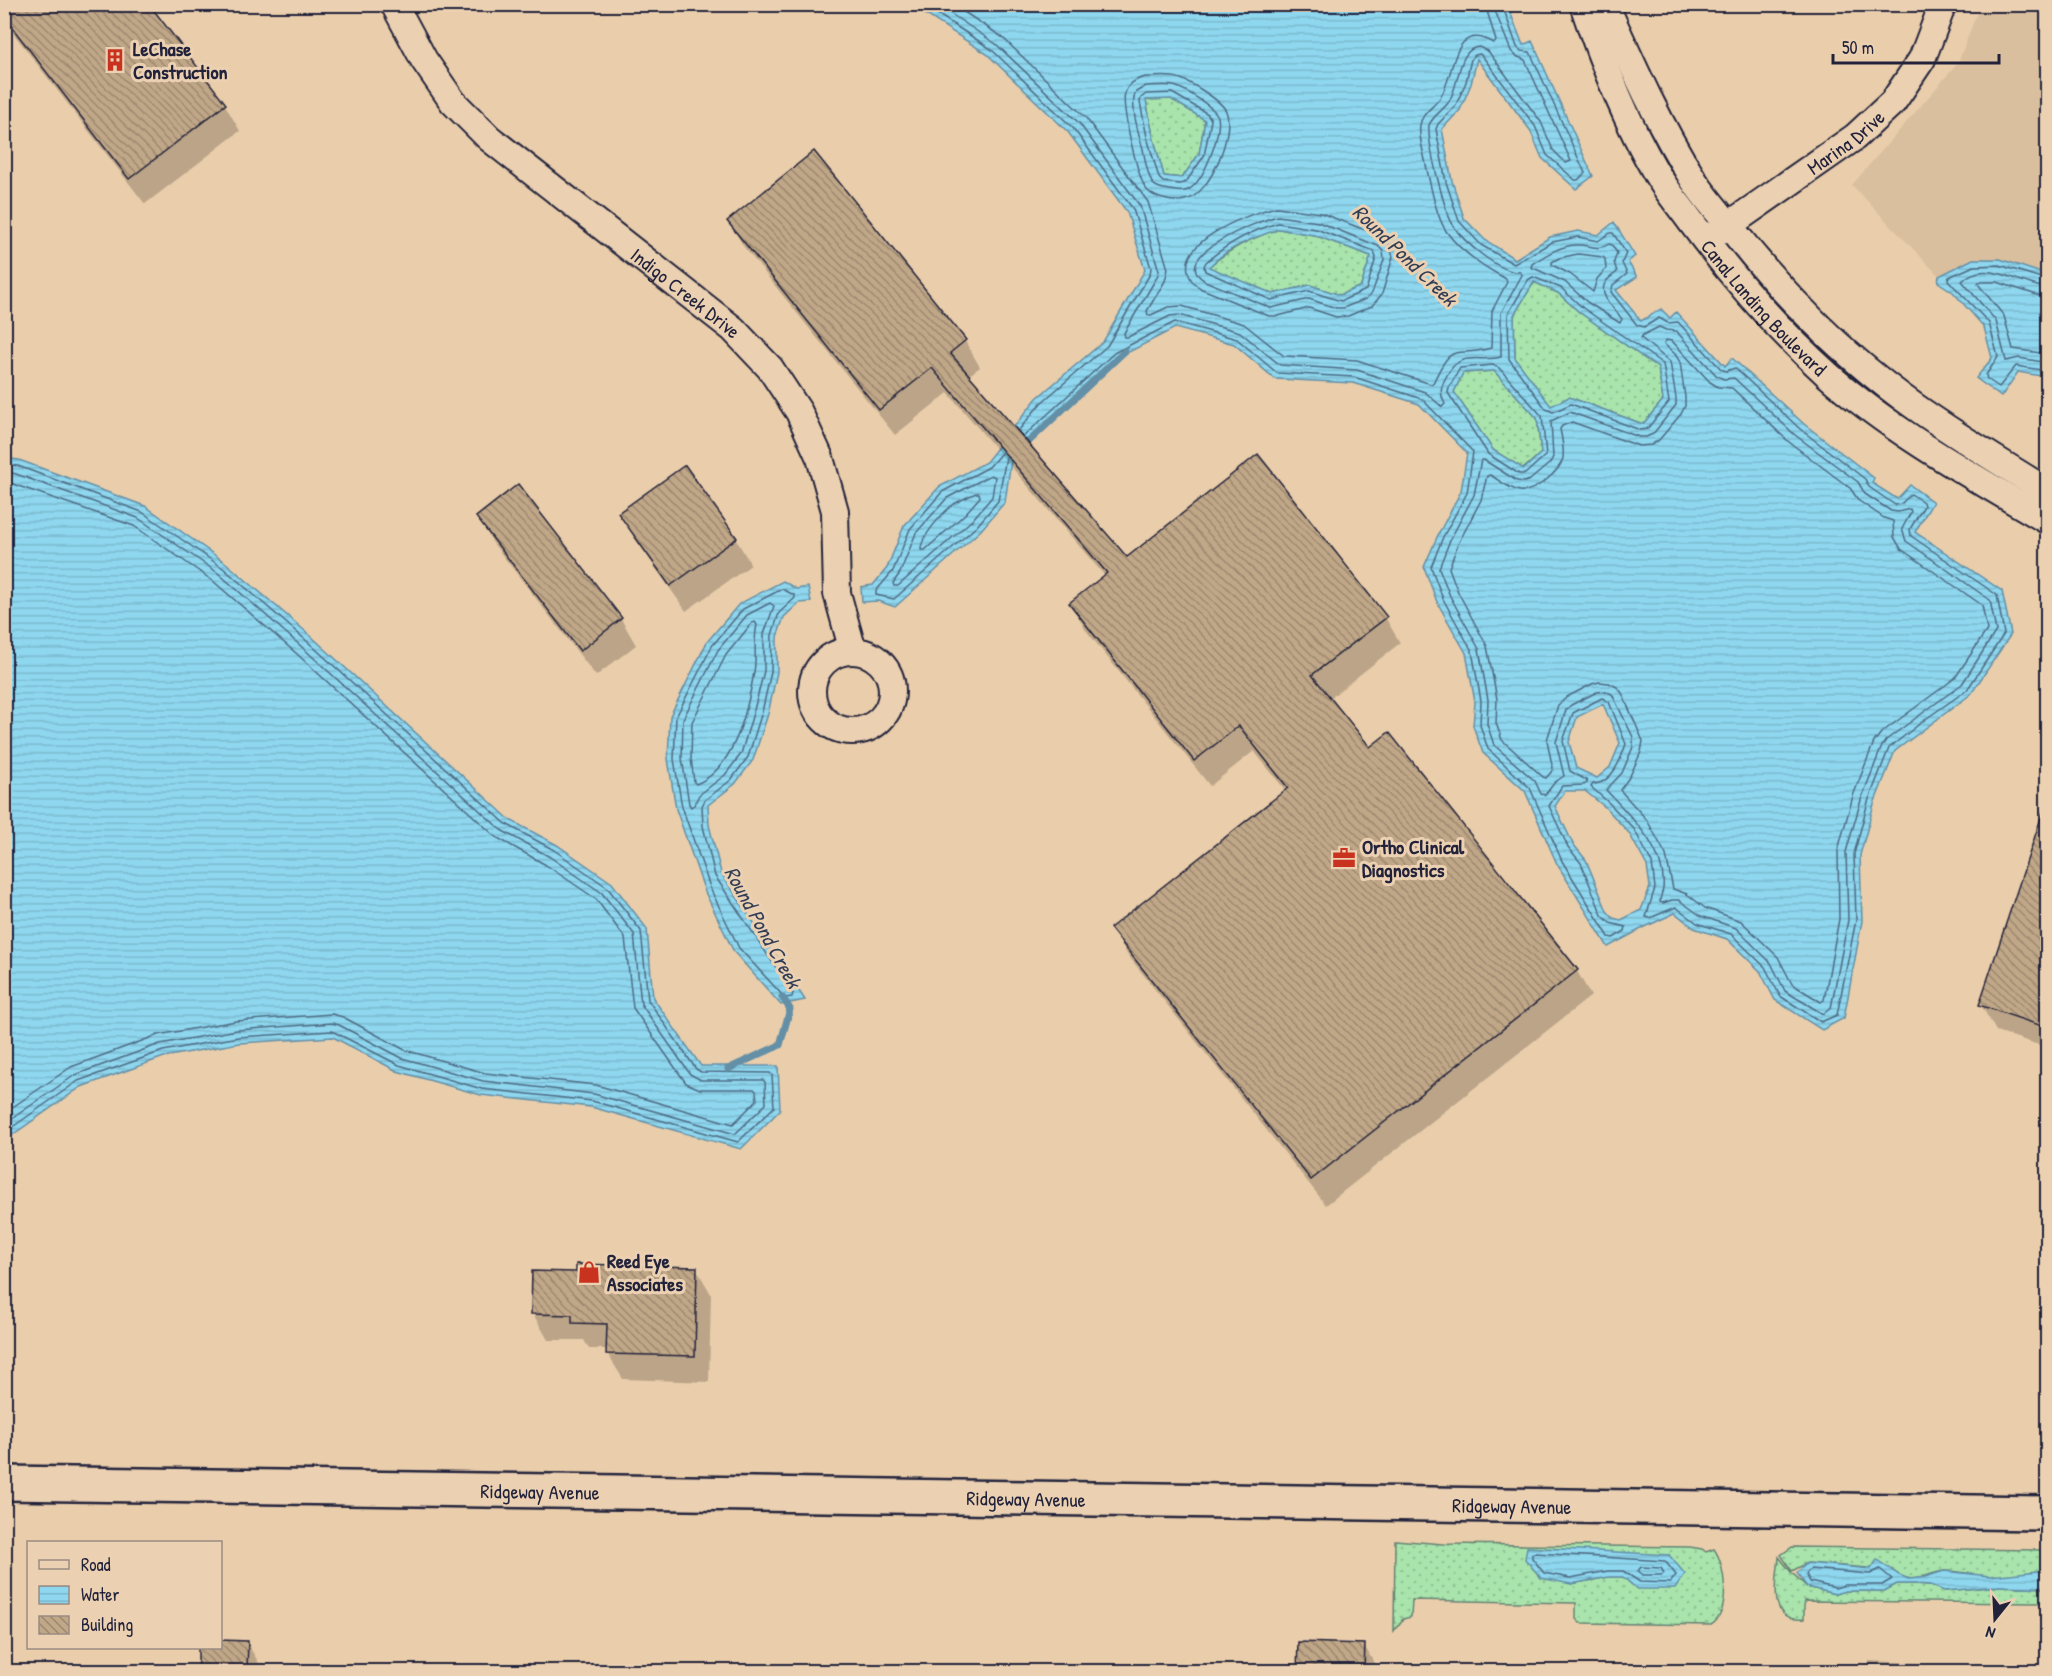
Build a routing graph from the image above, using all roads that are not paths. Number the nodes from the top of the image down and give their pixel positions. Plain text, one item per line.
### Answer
1 (394, 4) edge
2 (1583, 4) edge
3 (1605, 4) edge
4 (1943, 4) edge
5 (1729, 226) junction
6 (1706, 241) junction
7 (2048, 492) edge
8 (2048, 521) edge
9 (853, 651) dead end
10 (4, 1483) edge
11 (2048, 1513) edge

1 - 9 street, Indigo Creek Drive
2 - 6 street, Canal Landing Boulevard
3 - 5 street, Canal Landing Boulevard
4 - 5 street, Marina Drive
5 - 6 street, Marina Drive
5 - 7 street, Canal Landing Boulevard
6 - 8 street, Canal Landing Boulevard
10 - 11 main road, Ridgeway Avenue

